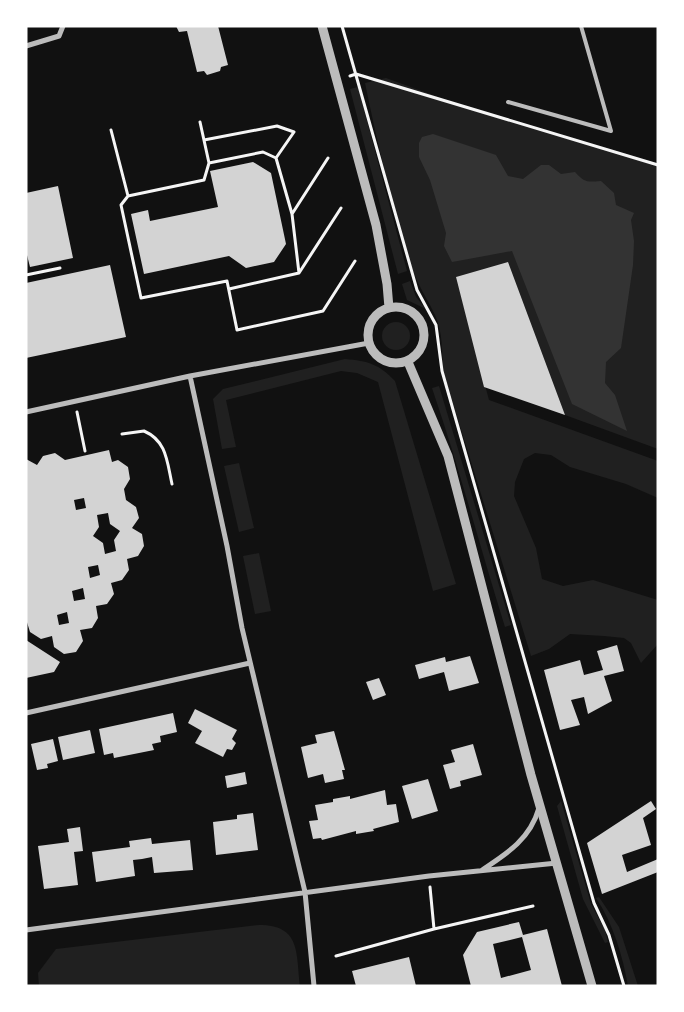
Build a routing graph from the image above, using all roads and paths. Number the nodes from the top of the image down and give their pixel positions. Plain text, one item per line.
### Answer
1 (63, 26) edge
2 (322, 26) edge
3 (342, 26) edge
4 (581, 26) edge
5 (26, 46) edge
6 (356, 74) junction
7 (337, 79) junction
8 (508, 102) dead end
9 (200, 122) dead end
10 (112, 130) dead end
11 (204, 140) junction
12 (276, 158) junction
13 (328, 158) dead end
14 (209, 163) junction
15 (658, 165) edge
16 (128, 196) junction
17 (341, 208) dead end
18 (292, 214) junction
19 (355, 260) dead end
20 (60, 268) dead end
21 (299, 273) junction
22 (26, 275) edge
23 (229, 289) junction
24 (389, 308) junction
25 (369, 343) junction
26 (408, 362) junction
27 (190, 376) junction
28 (74, 401) junction
29 (26, 412) edge
30 (122, 434) dead end
31 (85, 451) dead end
32 (172, 484) dead end
33 (250, 663) junction
34 (26, 713) edge
35 (540, 805) junction
36 (557, 863) junction
37 (480, 871) junction
38 (429, 876) junction
39 (305, 892) junction
40 (533, 906) dead end
41 (434, 929) junction
42 (26, 930) edge
43 (336, 956) dead end
44 (314, 986) edge
45 (592, 986) edge
46 (624, 986) edge

1 - 5 street
2 - 7 street
3 - 6 path
4 - 8 lane
6 - 7 path
6 - 15 path
6 - 46 path
7 - 24 street
9 - 11 path
10 - 16 path
11 - 12 path
11 - 14 path
12 - 14 path
12 - 18 path
13 - 18 path
14 - 16 path
16 - 23 path
17 - 21 path
18 - 21 path
19 - 23 path
20 - 22 path
21 - 23 path
24 - 25 street
24 - 26 street
25 - 26 street
25 - 27 street
26 - 35 street
27 - 28 street
27 - 33 street
28 - 29 street
28 - 31 path
30 - 32 path
33 - 34 street
33 - 39 street
35 - 36 street
35 - 37 street
36 - 37 street
36 - 45 street
37 - 38 street
38 - 39 street
38 - 41 path
39 - 42 street
39 - 44 street
40 - 41 path
41 - 43 path

